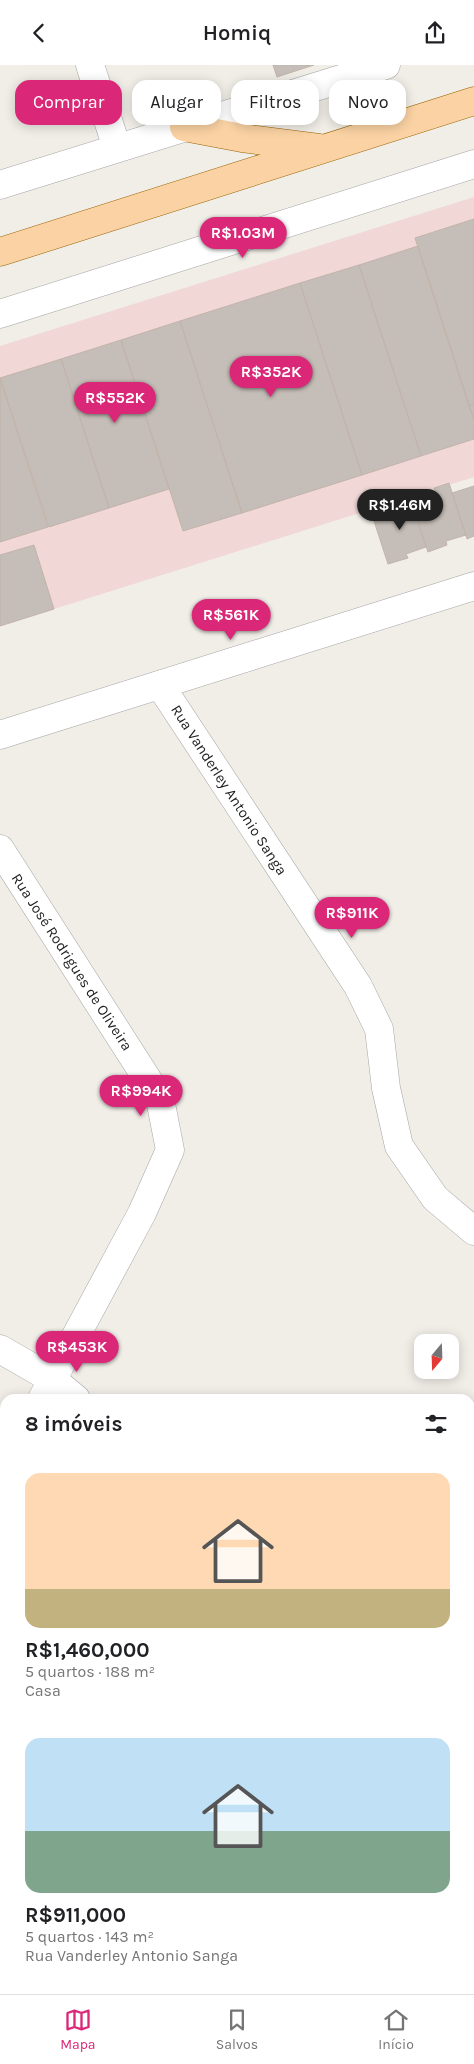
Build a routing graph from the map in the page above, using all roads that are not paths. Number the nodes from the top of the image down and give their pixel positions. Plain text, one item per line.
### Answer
1 (90, 65) edge
2 (386, 65) edge
3 (474, 101) edge
4 (445, 111) junction
5 (474, 117) edge
6 (184, 127) junction
7 (116, 148) junction
8 (328, 149) junction
9 (474, 164) edge
10 (0, 185) edge
11 (0, 252) edge
12 (0, 314) edge
13 (474, 587) edge
14 (160, 685) junction
15 (0, 735) edge
16 (0, 849) edge
17 (474, 1231) edge
18 (0, 1349) edge
19 (47, 1389) edge
20 (62, 1394) edge

1 - 7 street
2 - 6 street
3 - 4 main road
4 - 5 main road
4 - 8 main road
6 - 7 street
6 - 8 main road
7 - 10 street
8 - 11 main road
9 - 12 street
13 - 14 street
14 - 15 street
14 - 17 street, Rua Vanderley Antonio Sanga
16 - 19 street, Rua José Rodrigues de Oliveira
18 - 19 street
19 - 20 street

